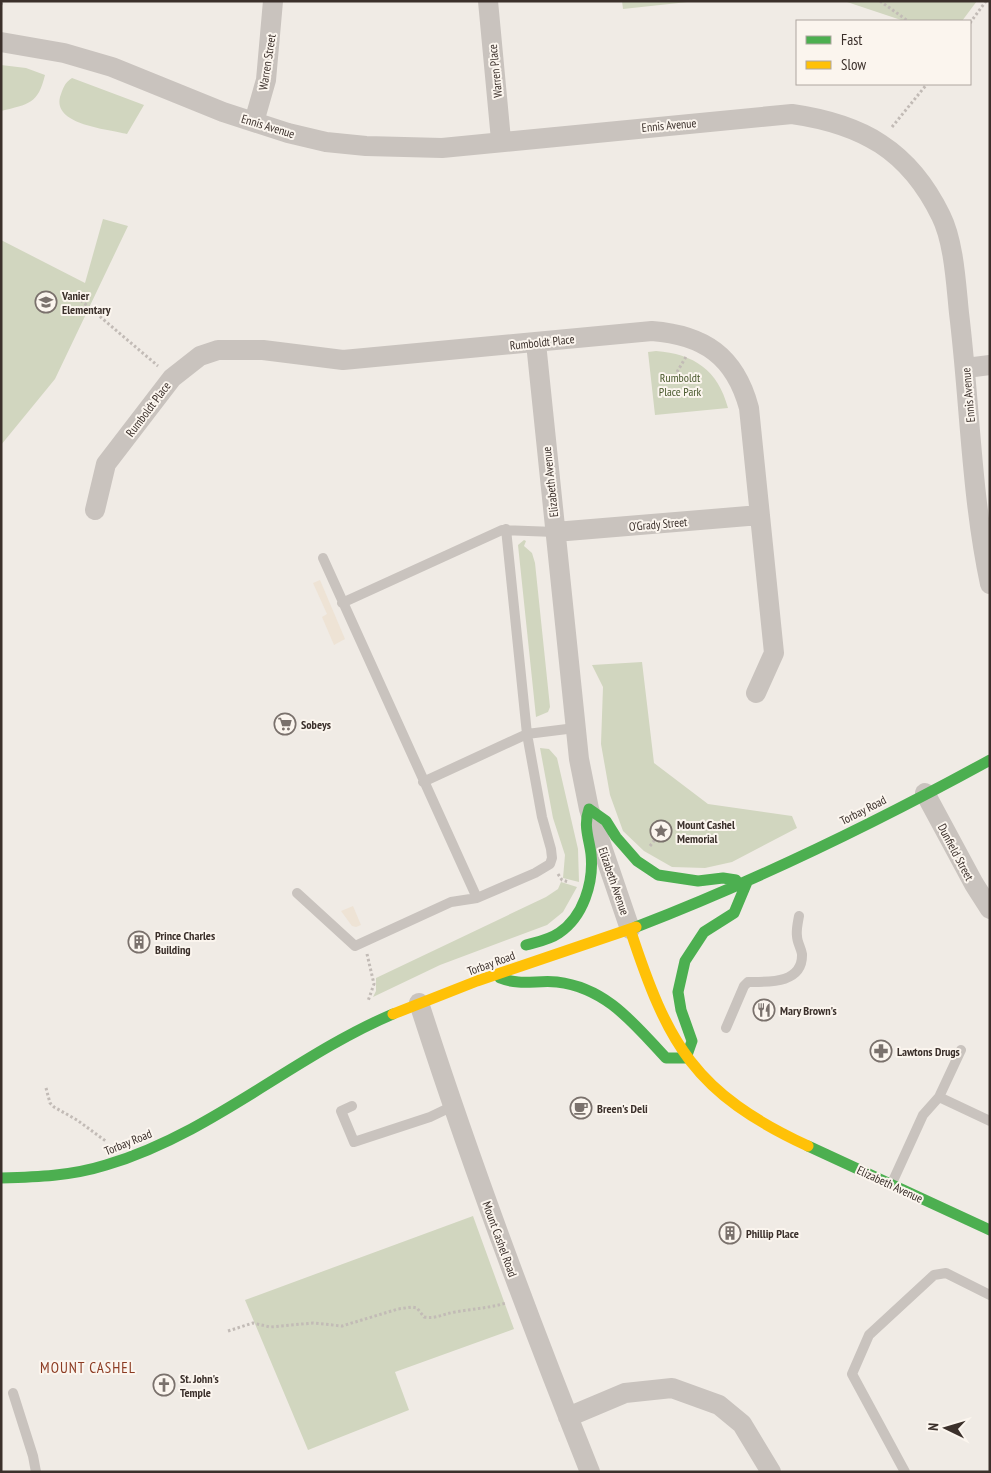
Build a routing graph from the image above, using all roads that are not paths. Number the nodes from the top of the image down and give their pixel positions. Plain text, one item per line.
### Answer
1 (273, 1) edge
2 (488, 1) edge
3 (1, 42) edge
4 (254, 122) junction
5 (501, 140) junction
6 (536, 343) junction
7 (990, 365) edge
8 (966, 368) junction
9 (95, 510) dead end
10 (760, 515) junction
11 (506, 529) junction
12 (555, 532) junction
13 (323, 558) dead end
14 (990, 584) edge
15 (342, 603) junction
16 (756, 693) dead end
17 (575, 728) junction
18 (527, 734) junction
19 (990, 760) edge
20 (423, 782) junction
21 (925, 794) junction
22 (589, 810) junction
23 (747, 882) junction
24 (298, 892) dead end
25 (477, 898) junction
26 (990, 909) edge
27 (799, 916) dead end
28 (630, 929) junction
29 (516, 949) dead end
30 (501, 958) dead end
31 (494, 975) junction
32 (419, 1004) junction
33 (726, 1028) dead end
34 (961, 1050) dead end
35 (686, 1058) junction
36 (939, 1097) junction
37 (352, 1106) dead end
38 (453, 1106) junction
39 (990, 1121) edge
40 (1, 1178) edge
41 (891, 1185) junction
42 (990, 1230) edge
43 (990, 1295) edge
44 (13, 1393) dead end
45 (568, 1417) junction
46 (36, 1472) edge
47 (590, 1472) edge
48 (771, 1472) edge
49 (905, 1472) edge

1 - 4 street, Warren Street
2 - 5 street, Warren Place
3 - 4 street, Ennis Avenue
4 - 5 street, Ennis Avenue
5 - 8 street, Ennis Avenue
6 - 9 street, Rumboldt Place
6 - 10 street, Rumboldt Place
6 - 12 street, Elizabeth Avenue
7 - 8 street
8 - 14 street, Ennis Avenue
10 - 12 street, O'Grady Street
10 - 16 street, Rumboldt Place
11 - 12 lane
11 - 15 lane
11 - 18 lane
12 - 17 street, Elizabeth Avenue
13 - 15 lane
15 - 20 lane
17 - 18 lane
17 - 22 street, Elizabeth Avenue
18 - 20 lane
18 - 25 lane
19 - 21 main road, Torbay Road
20 - 25 lane
21 - 23 main road, Torbay Road
21 - 26 street, Dunfield Street
22 - 23 main road
22 - 28 street, Elizabeth Avenue
22 - 29 main road
23 - 28 main road, Torbay Road
23 - 35 main road
24 - 25 lane
27 - 33 lane
28 - 31 main road, Torbay Road
28 - 35 main road, Elizabeth Avenue
30 - 31 main road
31 - 32 main road, Torbay Road
31 - 35 main road
32 - 38 street, Mount Cashel Road
32 - 40 main road, Torbay Road
34 - 36 lane
35 - 41 main road, Elizabeth Avenue
36 - 39 lane
36 - 41 lane
37 - 38 lane
38 - 45 street, Mount Cashel Road
41 - 42 main road, Elizabeth Avenue
43 - 49 lane
44 - 46 lane
45 - 47 street, Mount Cashel Road
45 - 48 street

